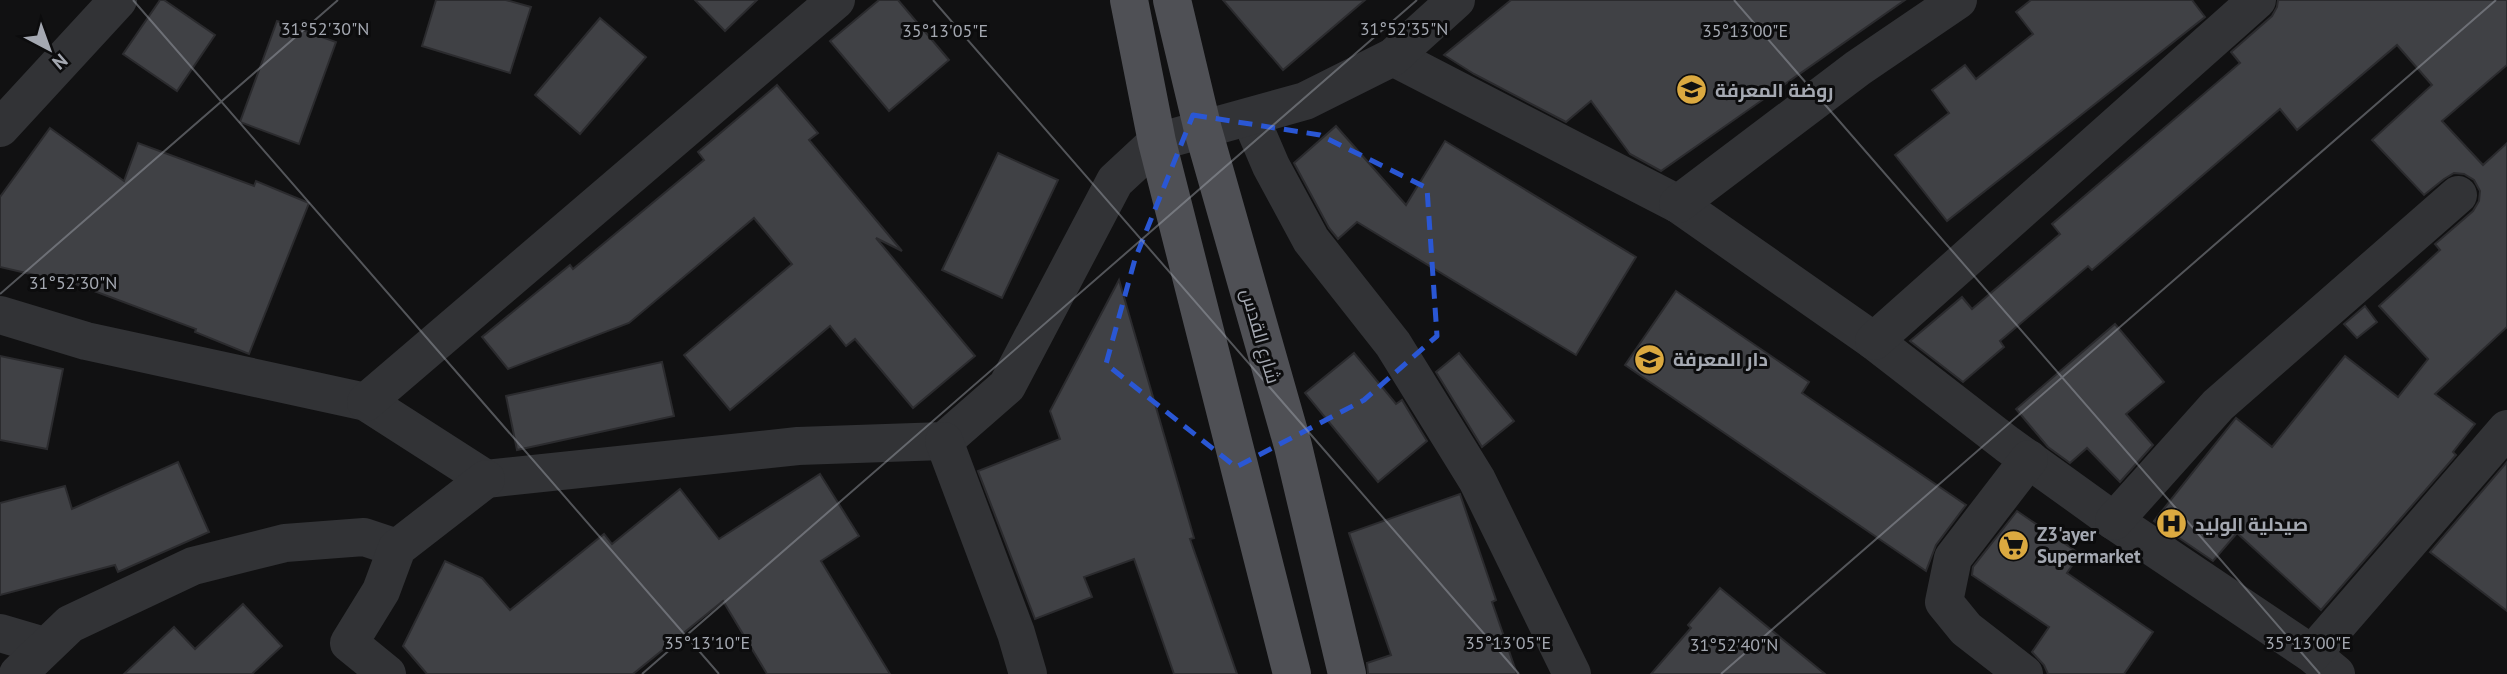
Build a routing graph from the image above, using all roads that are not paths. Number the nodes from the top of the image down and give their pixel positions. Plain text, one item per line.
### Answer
1 (118, 0) edge
2 (835, 0) edge
3 (1129, 0) edge
4 (1172, 0) edge
5 (1456, 0) edge
6 (1958, 0) edge
7 (2257, 0) edge
8 (1393, 57) junction
9 (1250, 117) junction
10 (0, 128) edge
11 (1203, 130) junction
12 (1157, 142) junction
13 (2458, 195) dead end
14 (1678, 204) junction
15 (0, 314) edge
16 (1874, 341) junction
17 (366, 402) junction
18 (2507, 429) edge
19 (944, 441) junction
20 (2029, 459) junction
21 (486, 479) junction
22 (2115, 521) junction
23 (397, 548) junction
24 (0, 633) edge
25 (44, 646) junction
26 (343, 658) edge
27 (2324, 664) edge
28 (18, 674) edge
29 (387, 674) edge
30 (1028, 674) edge
31 (1292, 674) edge
32 (1348, 674) edge
33 (1572, 674) edge
34 (2024, 674) edge

1 - 10 street
2 - 17 street
3 - 12 main road
4 - 11 main road, شارع القدس
5 - 8 street
6 - 14 street
7 - 16 street
8 - 9 street
8 - 14 street
9 - 11 street
9 - 33 street
11 - 12 street
11 - 32 main road, شارع القدس
12 - 19 street
12 - 31 main road
13 - 22 street
14 - 16 street
15 - 17 street
16 - 20 street
17 - 21 street
18 - 27 street
19 - 21 street
19 - 30 street
20 - 22 street
20 - 34 street
21 - 23 street
22 - 27 street
23 - 25 street
23 - 26 street
24 - 25 street
25 - 28 street
26 - 29 street

